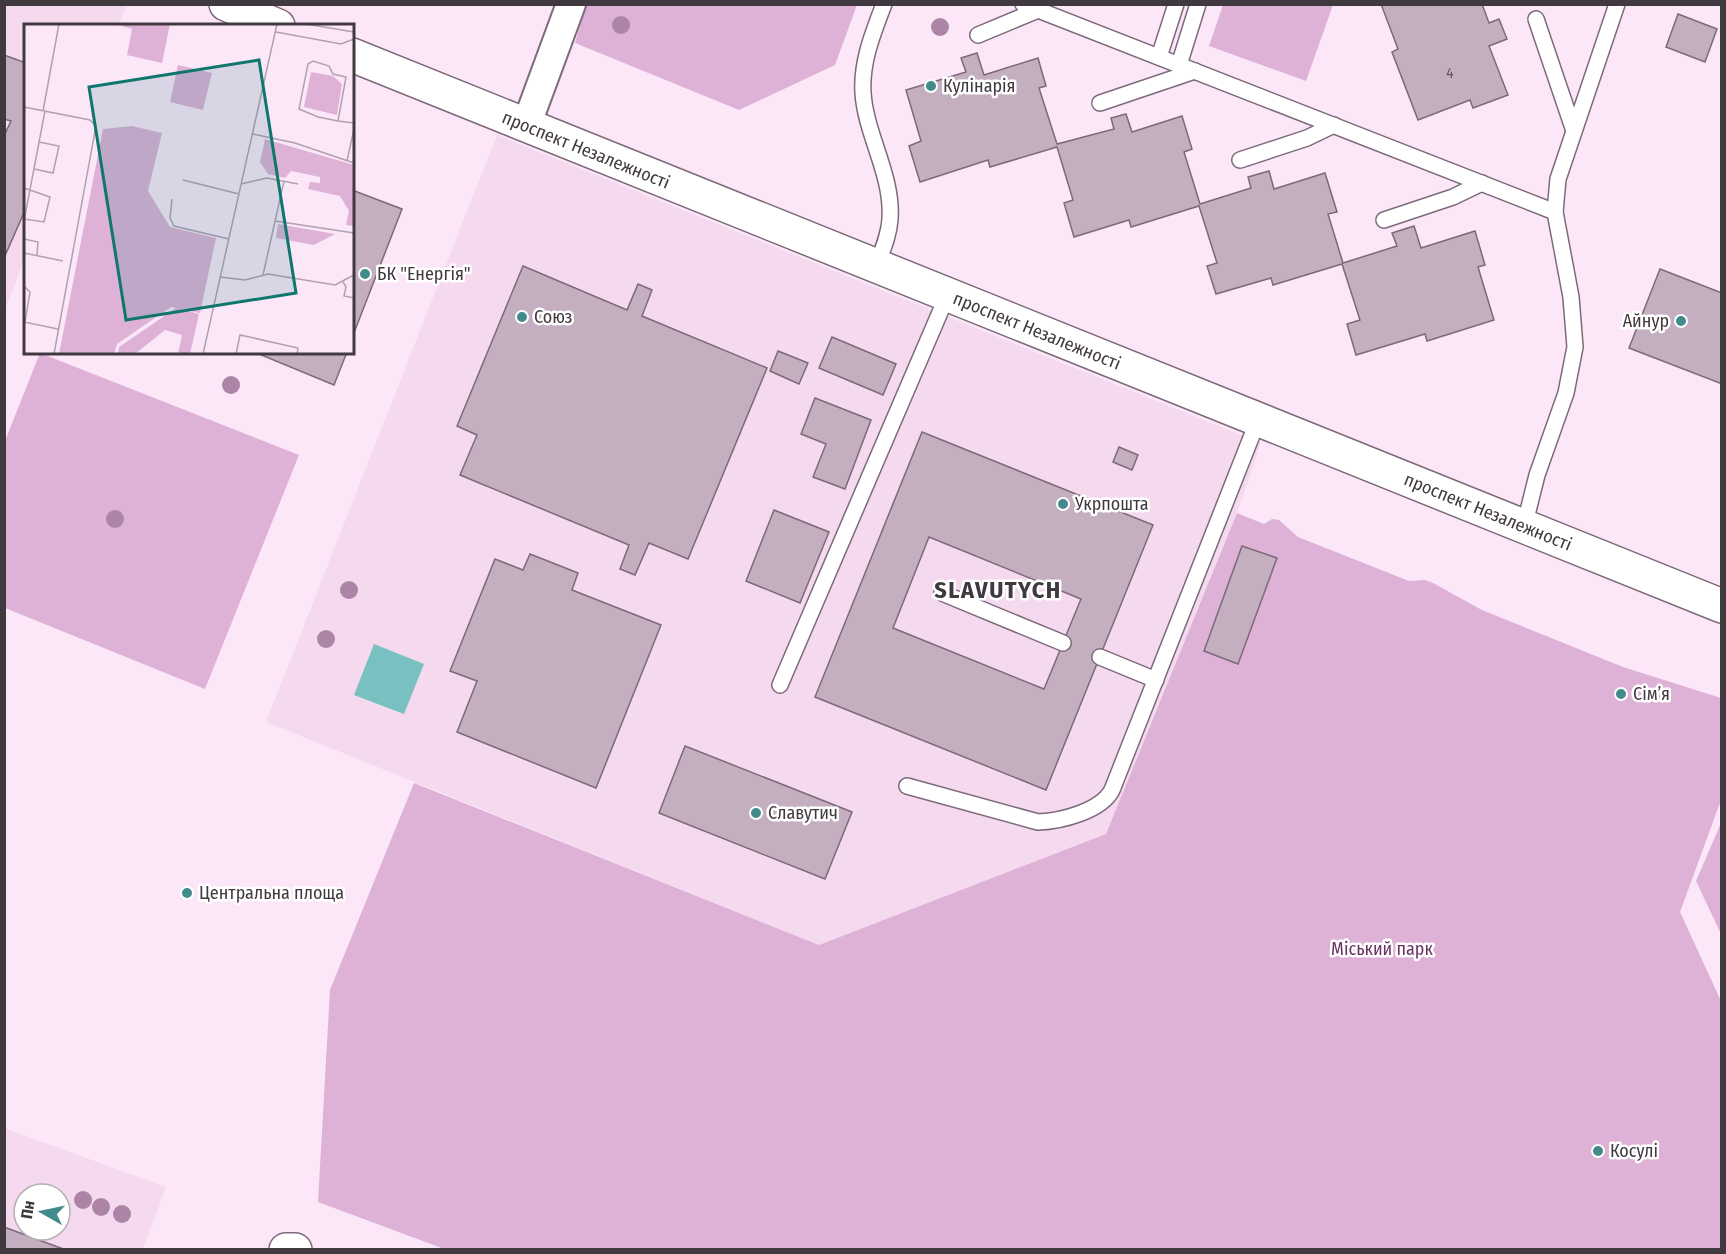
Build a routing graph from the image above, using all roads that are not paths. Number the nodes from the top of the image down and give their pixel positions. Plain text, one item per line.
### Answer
1 (226, 4) edge
2 (571, 4) edge
3 (884, 4) edge
4 (1176, 4) edge
5 (1198, 4) edge
6 (1617, 4) edge
7 (1030, 7) edge
8 (1536, 19) dead end
9 (273, 24) edge
10 (978, 34) dead end
11 (354, 56) edge
12 (1159, 57) junction
13 (1179, 65) junction
14 (1195, 71) junction
15 (1100, 103) dead end
16 (1334, 125) junction
17 (526, 126) junction
18 (1574, 131) junction
19 (1240, 160) dead end
20 (1482, 183) junction
21 (1555, 212) junction
22 (1384, 220) dead end
23 (876, 267) junction
24 (947, 296) junction
25 (1258, 420) junction
26 (1524, 526) junction
27 (942, 593) dead end
28 (1722, 606) edge
29 (1063, 643) dead end
30 (1100, 657) dead end
31 (1156, 680) junction
32 (780, 685) dead end
33 (907, 786) dead end
34 (286, 1250) edge
35 (295, 1250) edge

1 - 9 street
2 - 17 street
3 - 23 lane
4 - 12 lane
5 - 13 lane
6 - 18 lane
7 - 10 lane
7 - 12 lane
8 - 18 lane
11 - 17 street, проспект Незалежності
12 - 13 lane
13 - 14 lane
14 - 15 lane
14 - 16 lane
16 - 19 lane
16 - 20 lane
17 - 23 street, проспект Незалежності
18 - 21 lane
20 - 21 lane
20 - 22 lane
21 - 26 lane
23 - 24 street, проспект Незалежності
24 - 25 street, проспект Незалежності
24 - 32 lane
25 - 26 street, проспект Незалежності
25 - 31 lane
26 - 28 street, проспект Незалежності
27 - 29 lane
30 - 31 lane
31 - 33 lane
34 - 35 street

